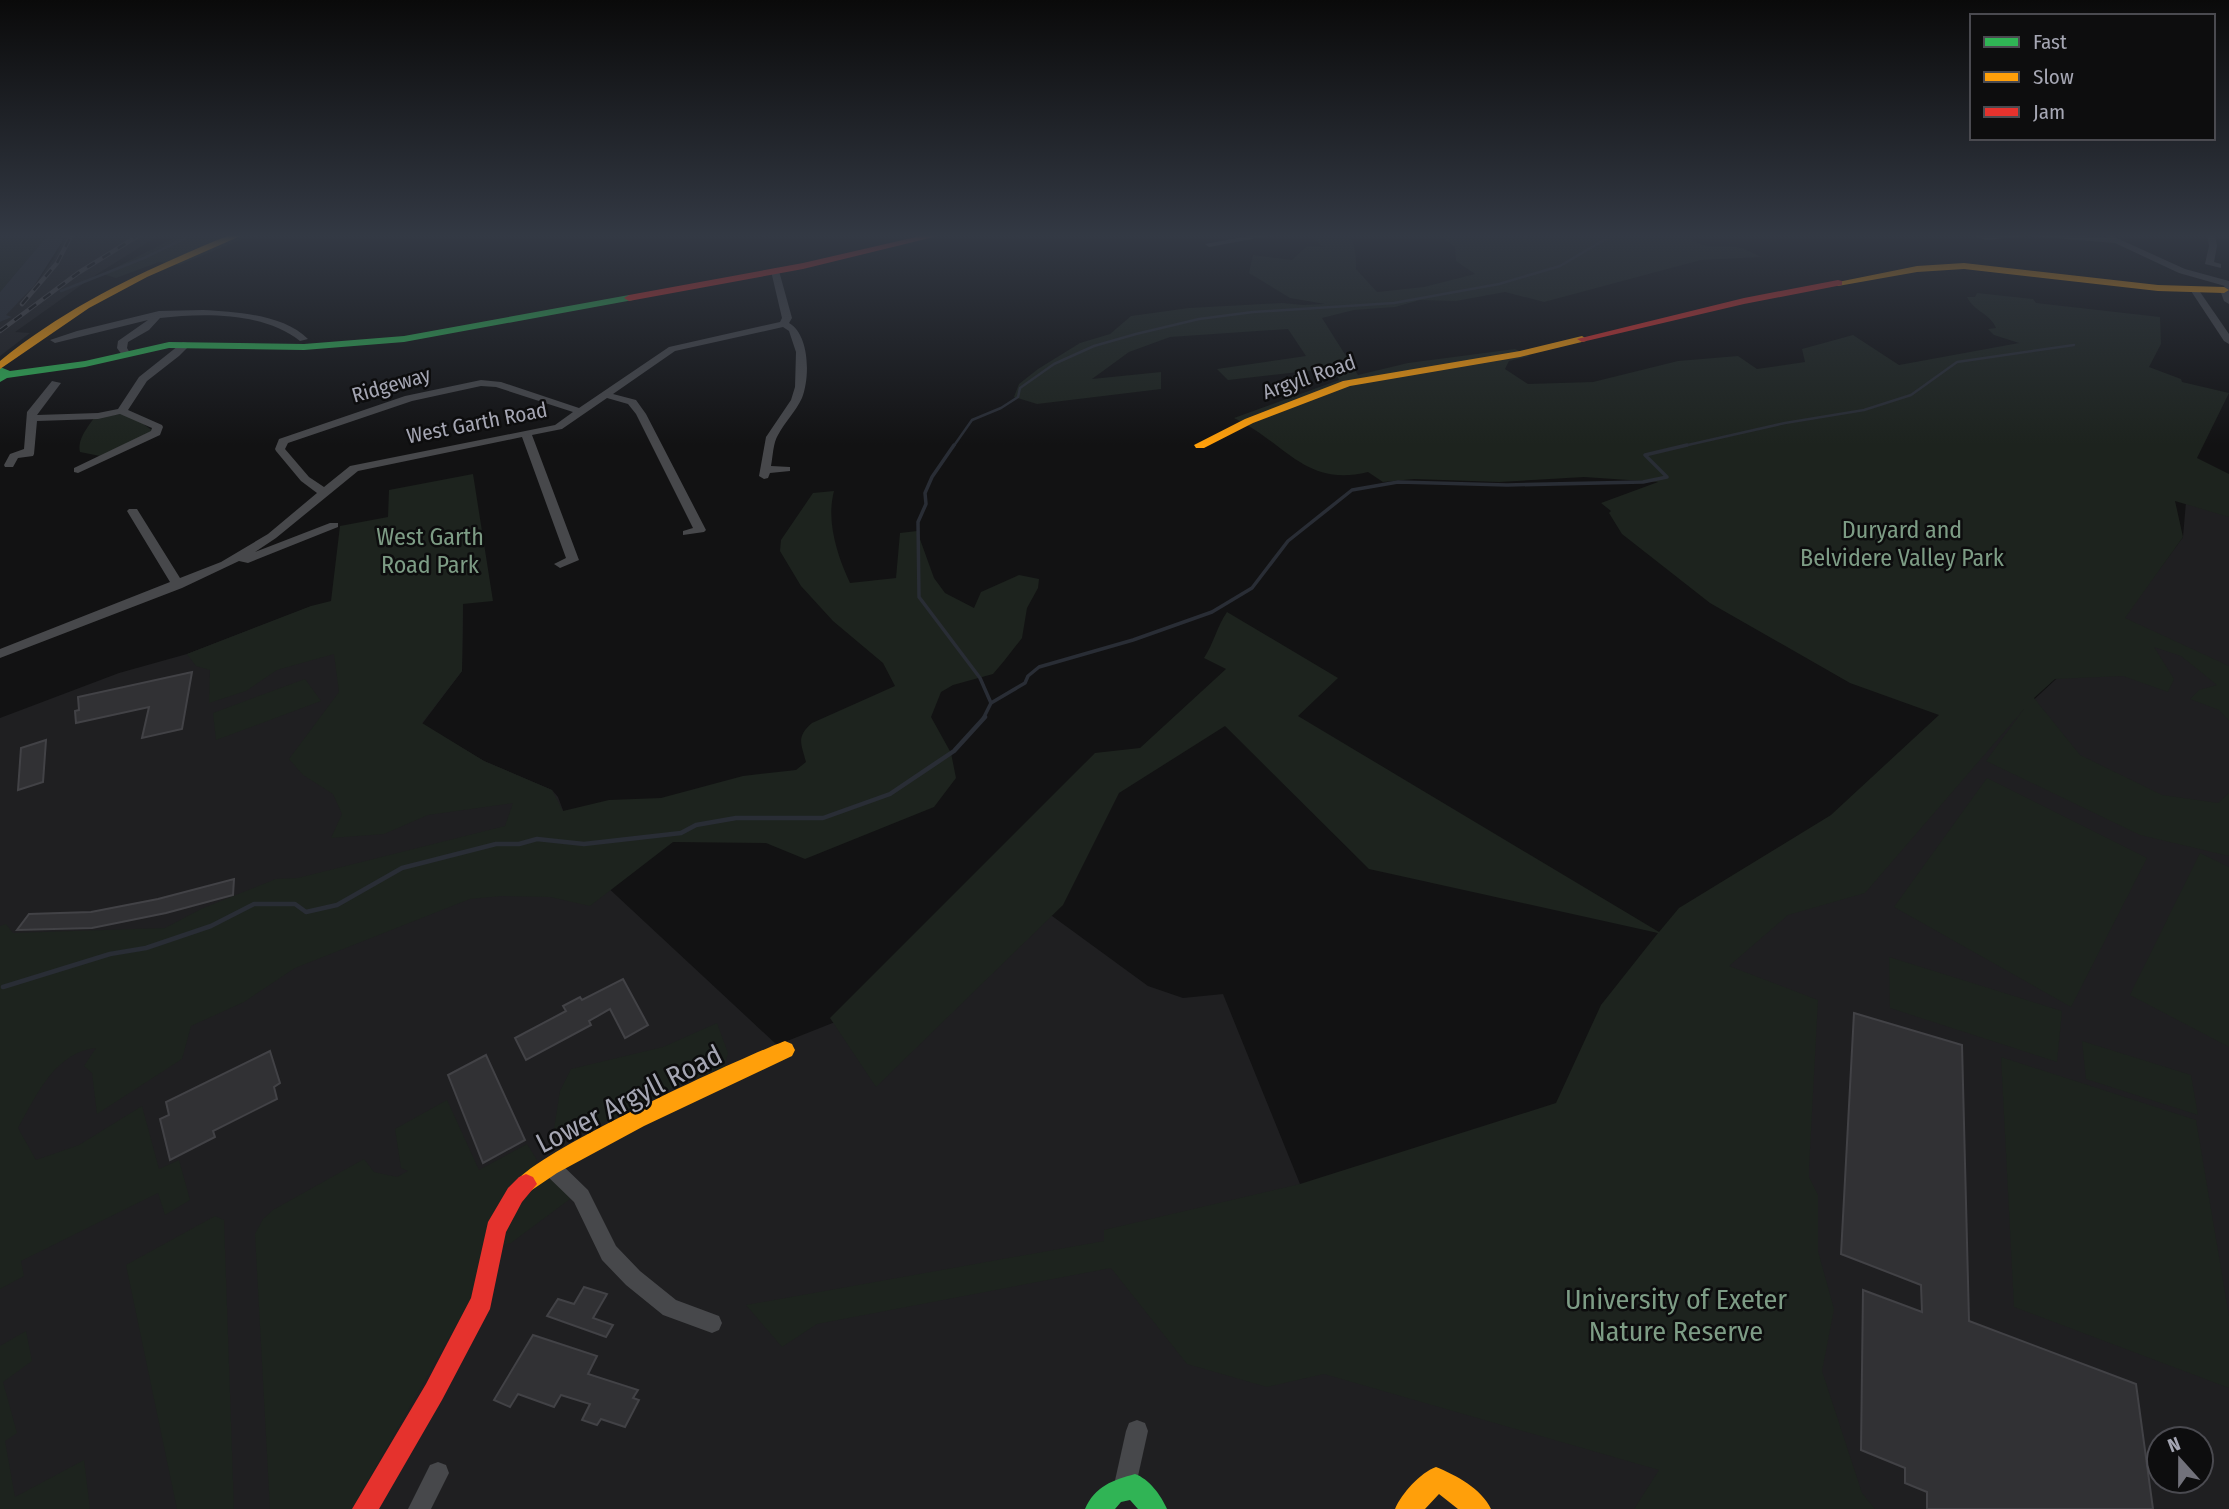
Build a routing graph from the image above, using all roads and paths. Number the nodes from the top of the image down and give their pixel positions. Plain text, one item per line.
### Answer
1 (80, 304) edge
2 (593, 304) edge
3 (784, 304) edge
4 (1730, 304) edge
5 (2204, 304) edge
6 (159, 314) junction
7 (784, 324) junction
8 (55, 340) dead end
9 (2229, 341) edge
10 (304, 343) junction
11 (186, 344) junction
12 (125, 353) junction
13 (1, 373) edge
14 (56, 383) dead end
15 (607, 395) junction
16 (121, 411) junction
17 (582, 412) junction
18 (30, 418) junction
19 (526, 434) junction
20 (1200, 445) dead end
21 (79, 455) dead end
22 (93, 462) junction
23 (9, 465) dead end
24 (786, 469) dead end
25 (78, 470) dead end
26 (324, 492) junction
27 (133, 511) dead end
28 (284, 525) junction
29 (334, 525) dead end
30 (687, 533) dead end
31 (301, 539) junction
32 (572, 561) dead end
33 (225, 565) junction
34 (178, 585) junction
35 (0, 654) edge
36 (785, 1050) dead end
37 (550, 1166) junction
38 (712, 1323) dead end
39 (1137, 1431) dead end
40 (438, 1473) dead end
41 (1125, 1486) junction
42 (365, 1509) edge
43 (419, 1509) edge
44 (1098, 1509) edge
45 (1154, 1509) edge
46 (1408, 1509) edge
47 (1478, 1509) edge

1 - 13 street
2 - 10 street
3 - 7 street
4 - 20 street, Argyll Road
5 - 9 street
6 - 8 street
6 - 10 street
6 - 12 street
7 - 15 street, West Garth Road
7 - 24 street
10 - 11 street
11 - 12 street
11 - 16 street
12 - 13 street
14 - 18 street
15 - 17 street, West Garth Road
15 - 30 street
16 - 18 street
16 - 22 street
17 - 19 street, West Garth Road
17 - 26 street, Ridgeway
18 - 23 street
19 - 26 street, West Garth Road
19 - 32 street
21 - 22 street
22 - 25 street
26 - 28 street, West Garth Road
27 - 34 street
28 - 31 street
28 - 33 street, West Garth Road
29 - 31 street, West Garth Road
31 - 33 street, West Garth Road
33 - 34 street, West Garth Road
34 - 35 street, West Garth Road
36 - 37 street, Lower Argyll Road
37 - 38 street
37 - 42 street, Lower Argyll Road
39 - 41 street
40 - 43 street
41 - 44 street
41 - 45 street
46 - 47 street

